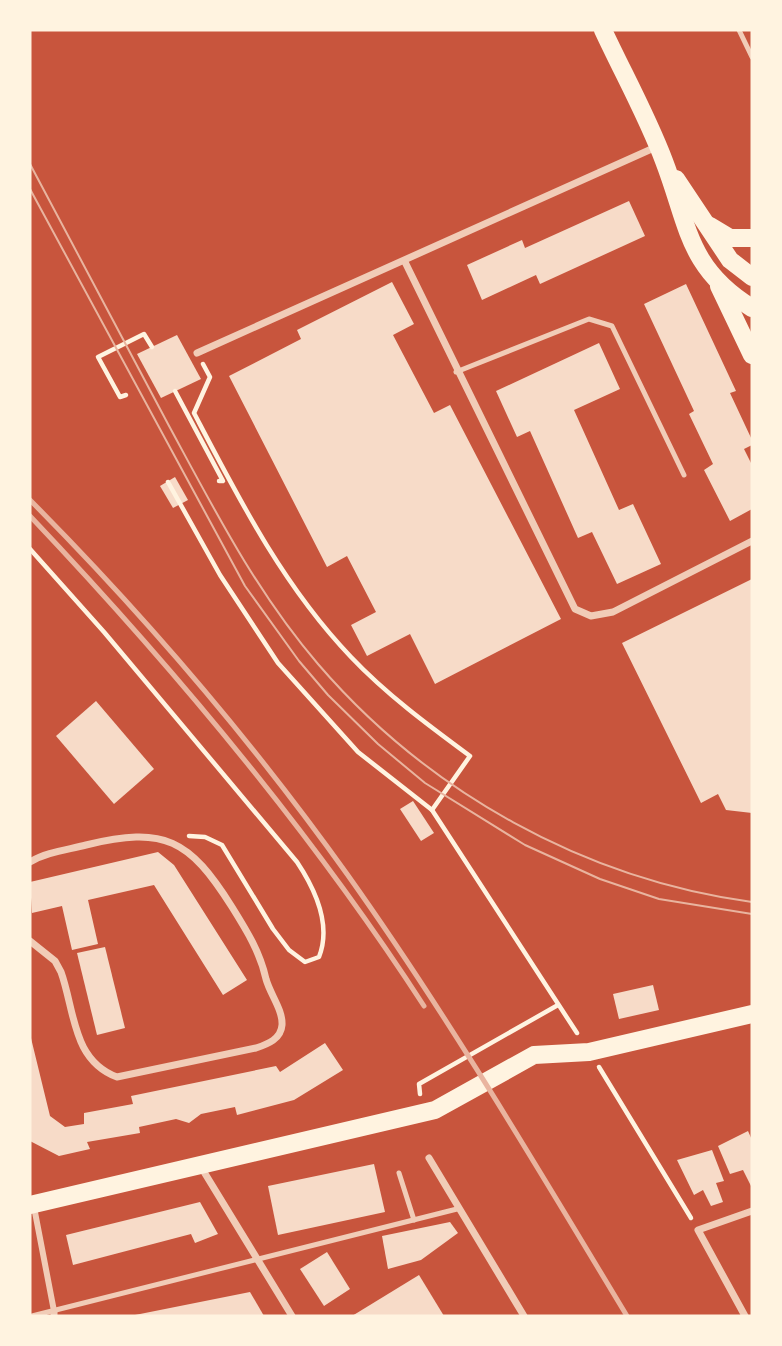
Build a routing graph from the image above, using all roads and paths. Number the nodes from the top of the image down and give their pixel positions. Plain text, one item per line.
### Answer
1 (603, 30) edge
2 (739, 30) edge
3 (752, 57) edge
4 (661, 154) junction
5 (704, 222) junction
6 (752, 238) edge
7 (405, 262) junction
8 (752, 277) edge
9 (719, 285) junction
10 (752, 308) edge
11 (152, 347) dead end
12 (197, 353) joint
13 (752, 355) edge
14 (456, 372) junction
15 (175, 391) dead end
16 (126, 396) dead end
17 (684, 475) dead end
18 (219, 481) dead end
19 (168, 482) dead end
20 (752, 541) edge
21 (30, 549) edge
22 (432, 810) junction
23 (160, 838) junction
24 (30, 862) edge
25 (30, 941) edge
26 (558, 1005) junction
27 (752, 1014) edge
28 (589, 1052) junction
29 (419, 1084) dead end
30 (429, 1158) dead end
31 (200, 1166) junction
32 (399, 1173) dead end
33 (32, 1205) edge
34 (457, 1209) junction
35 (752, 1210) edge
36 (414, 1220) junction
37 (698, 1230) junction
38 (257, 1259) junction
39 (54, 1314) edge
40 (32, 1316) edge
41 (292, 1316) edge
42 (524, 1316) edge
43 (745, 1316) edge

1 - 4 main road
2 - 3 lane
4 - 5 main road
4 - 7 street
4 - 9 main road
5 - 6 main road
5 - 8 main road
7 - 12 street
7 - 14 street
9 - 10 main road
9 - 13 main road
11 - 16 path
12 - 22 path
14 - 17 lane
14 - 20 street
15 - 18 path
19 - 22 path
21 - 23 path
22 - 26 path
23 - 24 street
23 - 25 street
26 - 28 path
26 - 29 path
27 - 28 main road
28 - 31 main road
28 - 37 path
30 - 34 street
31 - 33 main road
31 - 38 street
32 - 36 lane
33 - 39 street
34 - 36 lane
34 - 42 street
35 - 37 street
36 - 38 lane
37 - 43 street
38 - 39 lane
38 - 41 street
39 - 40 lane

